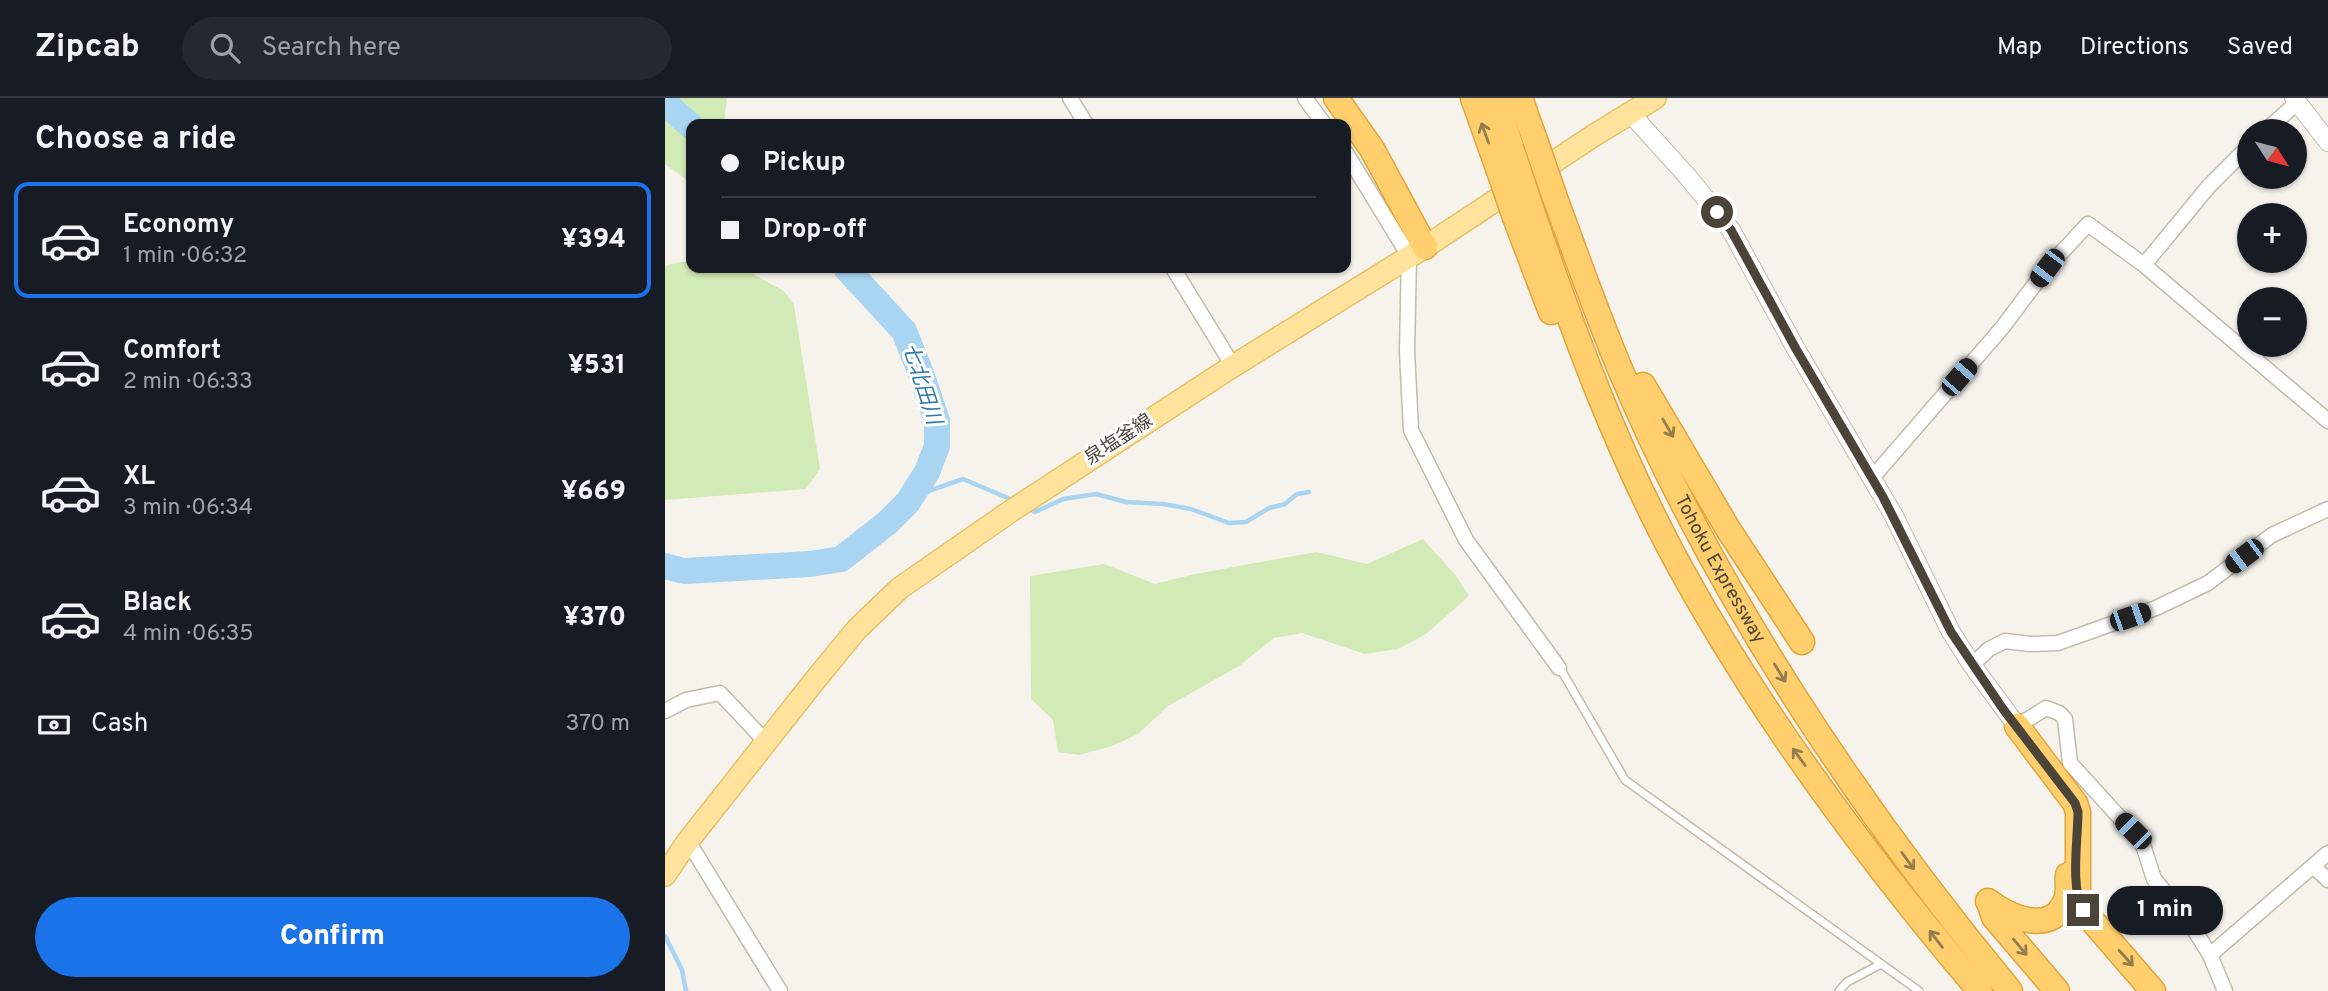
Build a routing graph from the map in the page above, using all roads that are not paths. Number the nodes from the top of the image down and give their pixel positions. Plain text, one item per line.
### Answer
1 (1070, 98) edge
2 (1305, 98) edge
3 (1336, 98) edge
4 (1473, 98) edge
5 (1496, 98) edge
6 (1520, 98) edge
7 (1655, 98) edge
8 (2296, 101) edge
9 (1631, 114) junction
10 (1083, 119) edge
11 (1320, 119) edge
12 (1351, 119) edge
13 (1351, 119) edge
14 (2277, 119) edge
15 (2328, 142) edge
16 (2237, 158) edge
17 (1351, 160) edge
18 (1506, 162) junction
19 (1417, 251) junction
20 (1577, 261) junction
21 (2144, 265) junction
22 (1176, 273) edge
23 (1233, 366) junction
24 (2328, 421) edge
25 (1872, 478) junction
26 (2328, 509) edge
27 (1802, 642) dead end
28 (1972, 665) junction
29 (1559, 668) joint
30 (665, 711) edge
31 (2017, 726) junction
32 (766, 742) junction
33 (2057, 781) junction
34 (688, 841) junction
35 (2328, 853) edge
36 (2313, 866) junction
37 (665, 875) edge
38 (2328, 880) edge
39 (2210, 956) junction
40 (1881, 964) junction
41 (780, 991) edge
42 (1839, 991) edge
43 (1919, 991) edge
44 (1980, 991) edge
45 (2010, 991) edge
46 (2057, 991) edge
47 (2153, 991) edge
48 (2225, 991) edge

1 - 10 street
2 - 11 street
3 - 12 highway
18 -> 4 highway
5 - 18 highway, Tohoku Expressway
6 - 20 highway, Tohoku Expressway, bridge
7 - 9 main road, 泉塩釜線
8 - 14 street
8 - 15 street
9 - 19 main road, 泉塩釜線
9 - 25 street
13 - 19 highway
16 - 21 street
17 - 19 street
44 -> 18 highway, Tohoku Expressway, bridge
19 - 23 main road, 泉塩釜線
19 - 29 street
20 -> 27 highway
20 -> 45 highway, Tohoku Expressway
21 - 24 street
21 - 25 street
22 - 23 street
23 - 32 main road, 泉塩釜線
25 - 28 street
26 - 28 street
28 - 31 street
29 - 40 lane
30 - 32 street
31 - 33 highway
31 - 39 street
32 - 34 main road, 泉塩釜線
33 -> 46 highway
33 -> 47 highway
34 - 37 main road, 泉塩釜線
34 - 41 street
35 - 36 street
36 - 38 street
36 - 39 street
39 - 48 street
40 - 42 lane
40 - 43 lane

